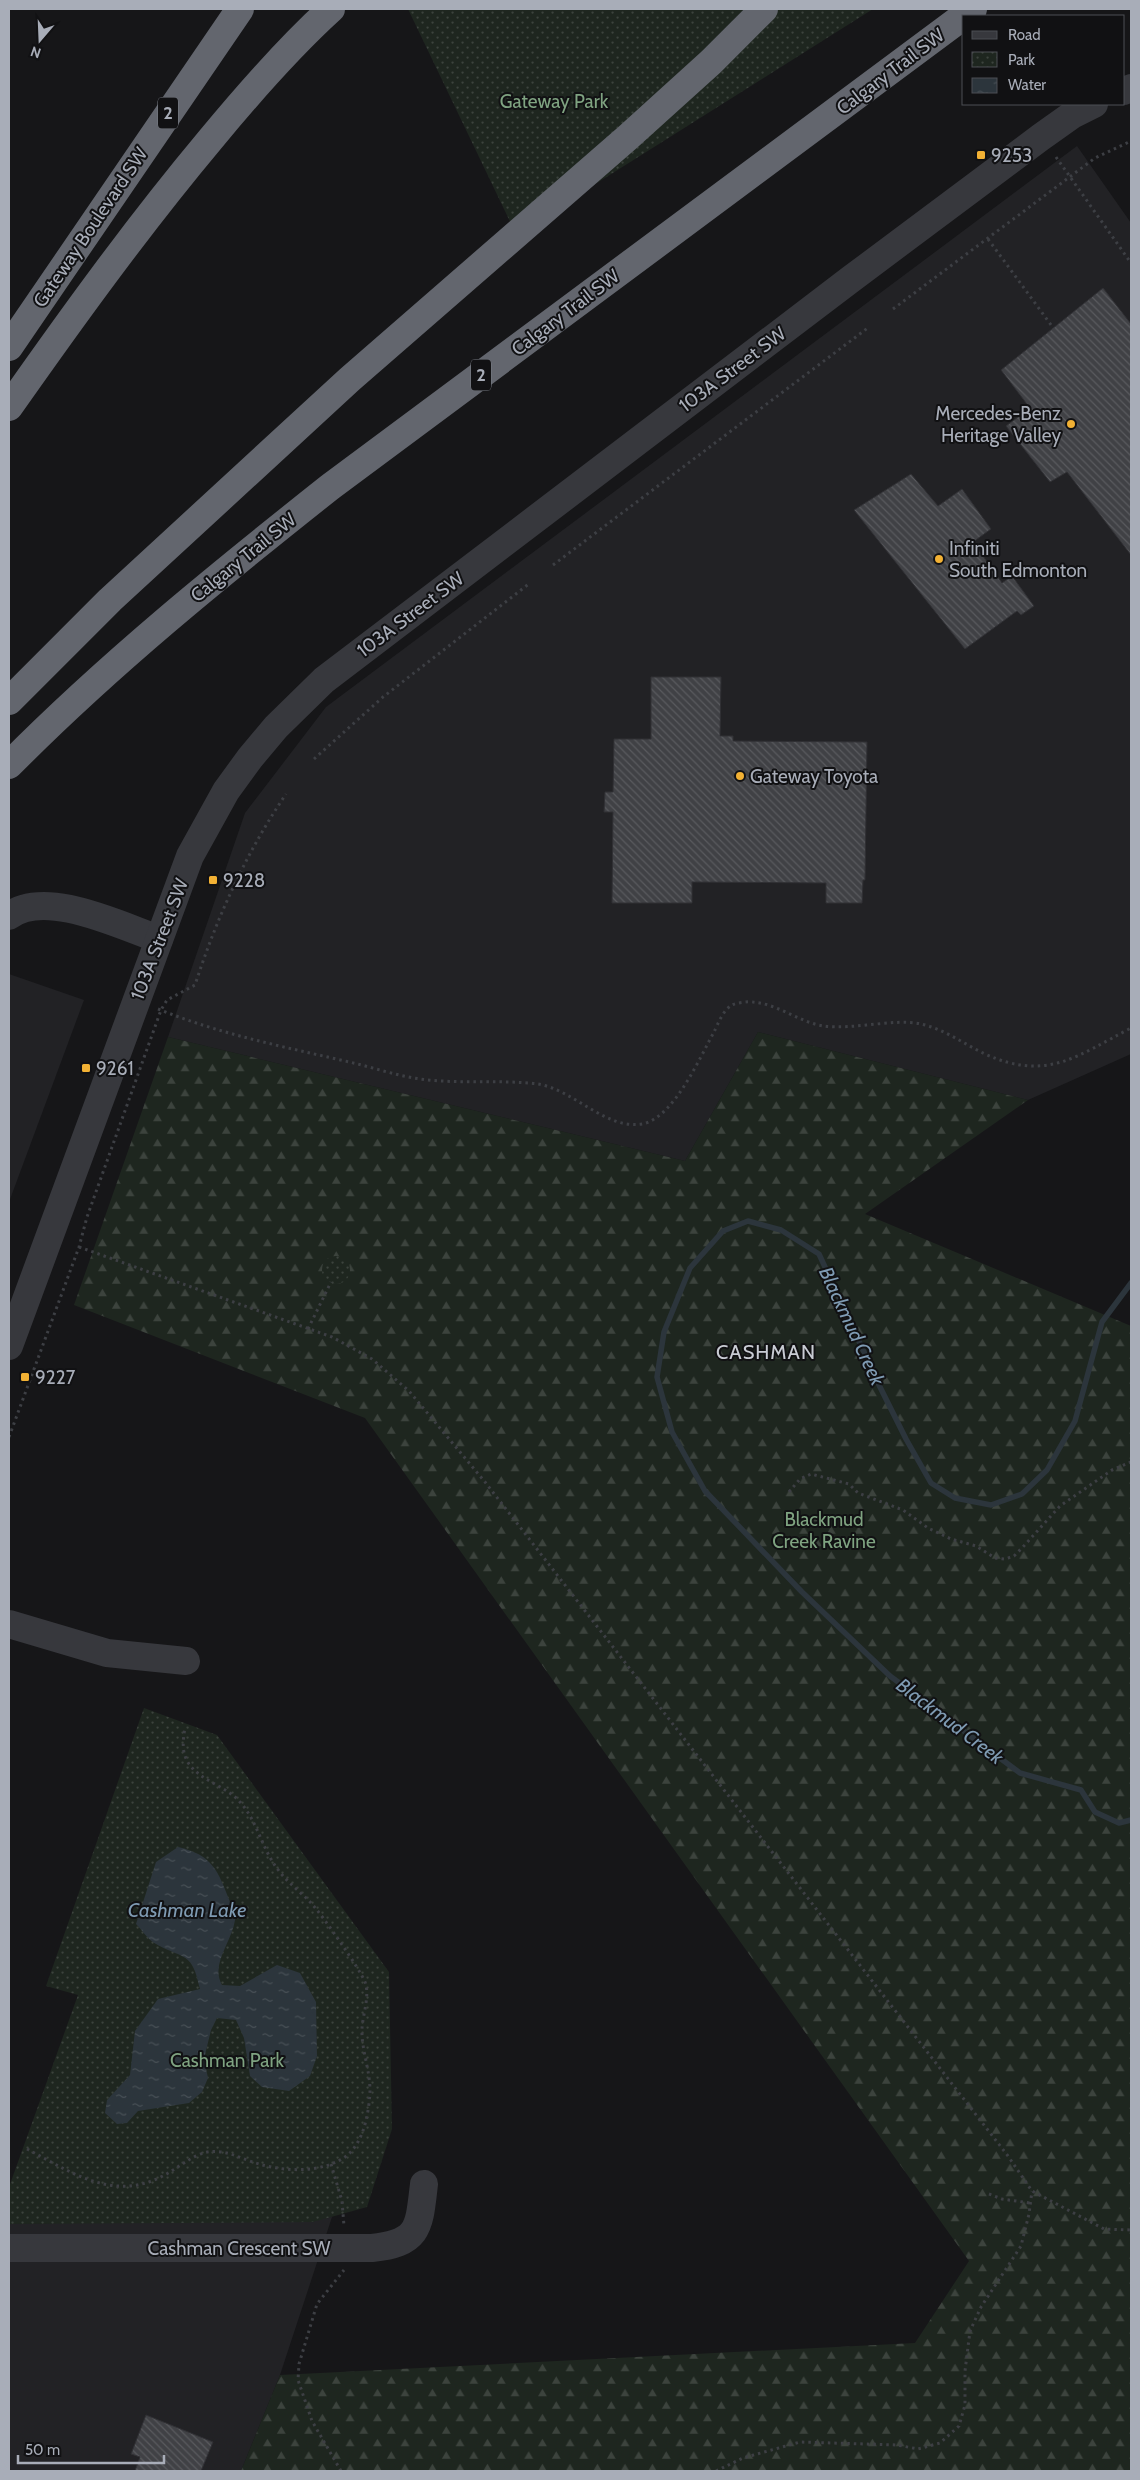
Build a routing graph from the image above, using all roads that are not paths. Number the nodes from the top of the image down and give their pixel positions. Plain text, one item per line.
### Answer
1 (240, 9) edge
2 (331, 9) edge
3 (764, 9) edge
4 (962, 17) edge
5 (1092, 105) edge
6 (9, 346) edge
7 (9, 407) edge
8 (9, 701) edge
9 (9, 765) edge
10 (9, 916) edge
11 (159, 939) junction
12 (9, 1346) edge
13 (9, 1624) edge
14 (186, 1661) dead end
15 (424, 2184) dead end
16 (9, 2248) edge

1 - 6 highway, Gateway Boulevard SW / 2
2 - 7 highway
3 - 8 highway
4 - 9 highway, Calgary Trail SW / 2
5 - 11 street, 103A Street SW
10 - 11 street
11 - 12 street, 103A Street SW
13 - 14 street
15 - 16 street, Cashman Crescent SW

